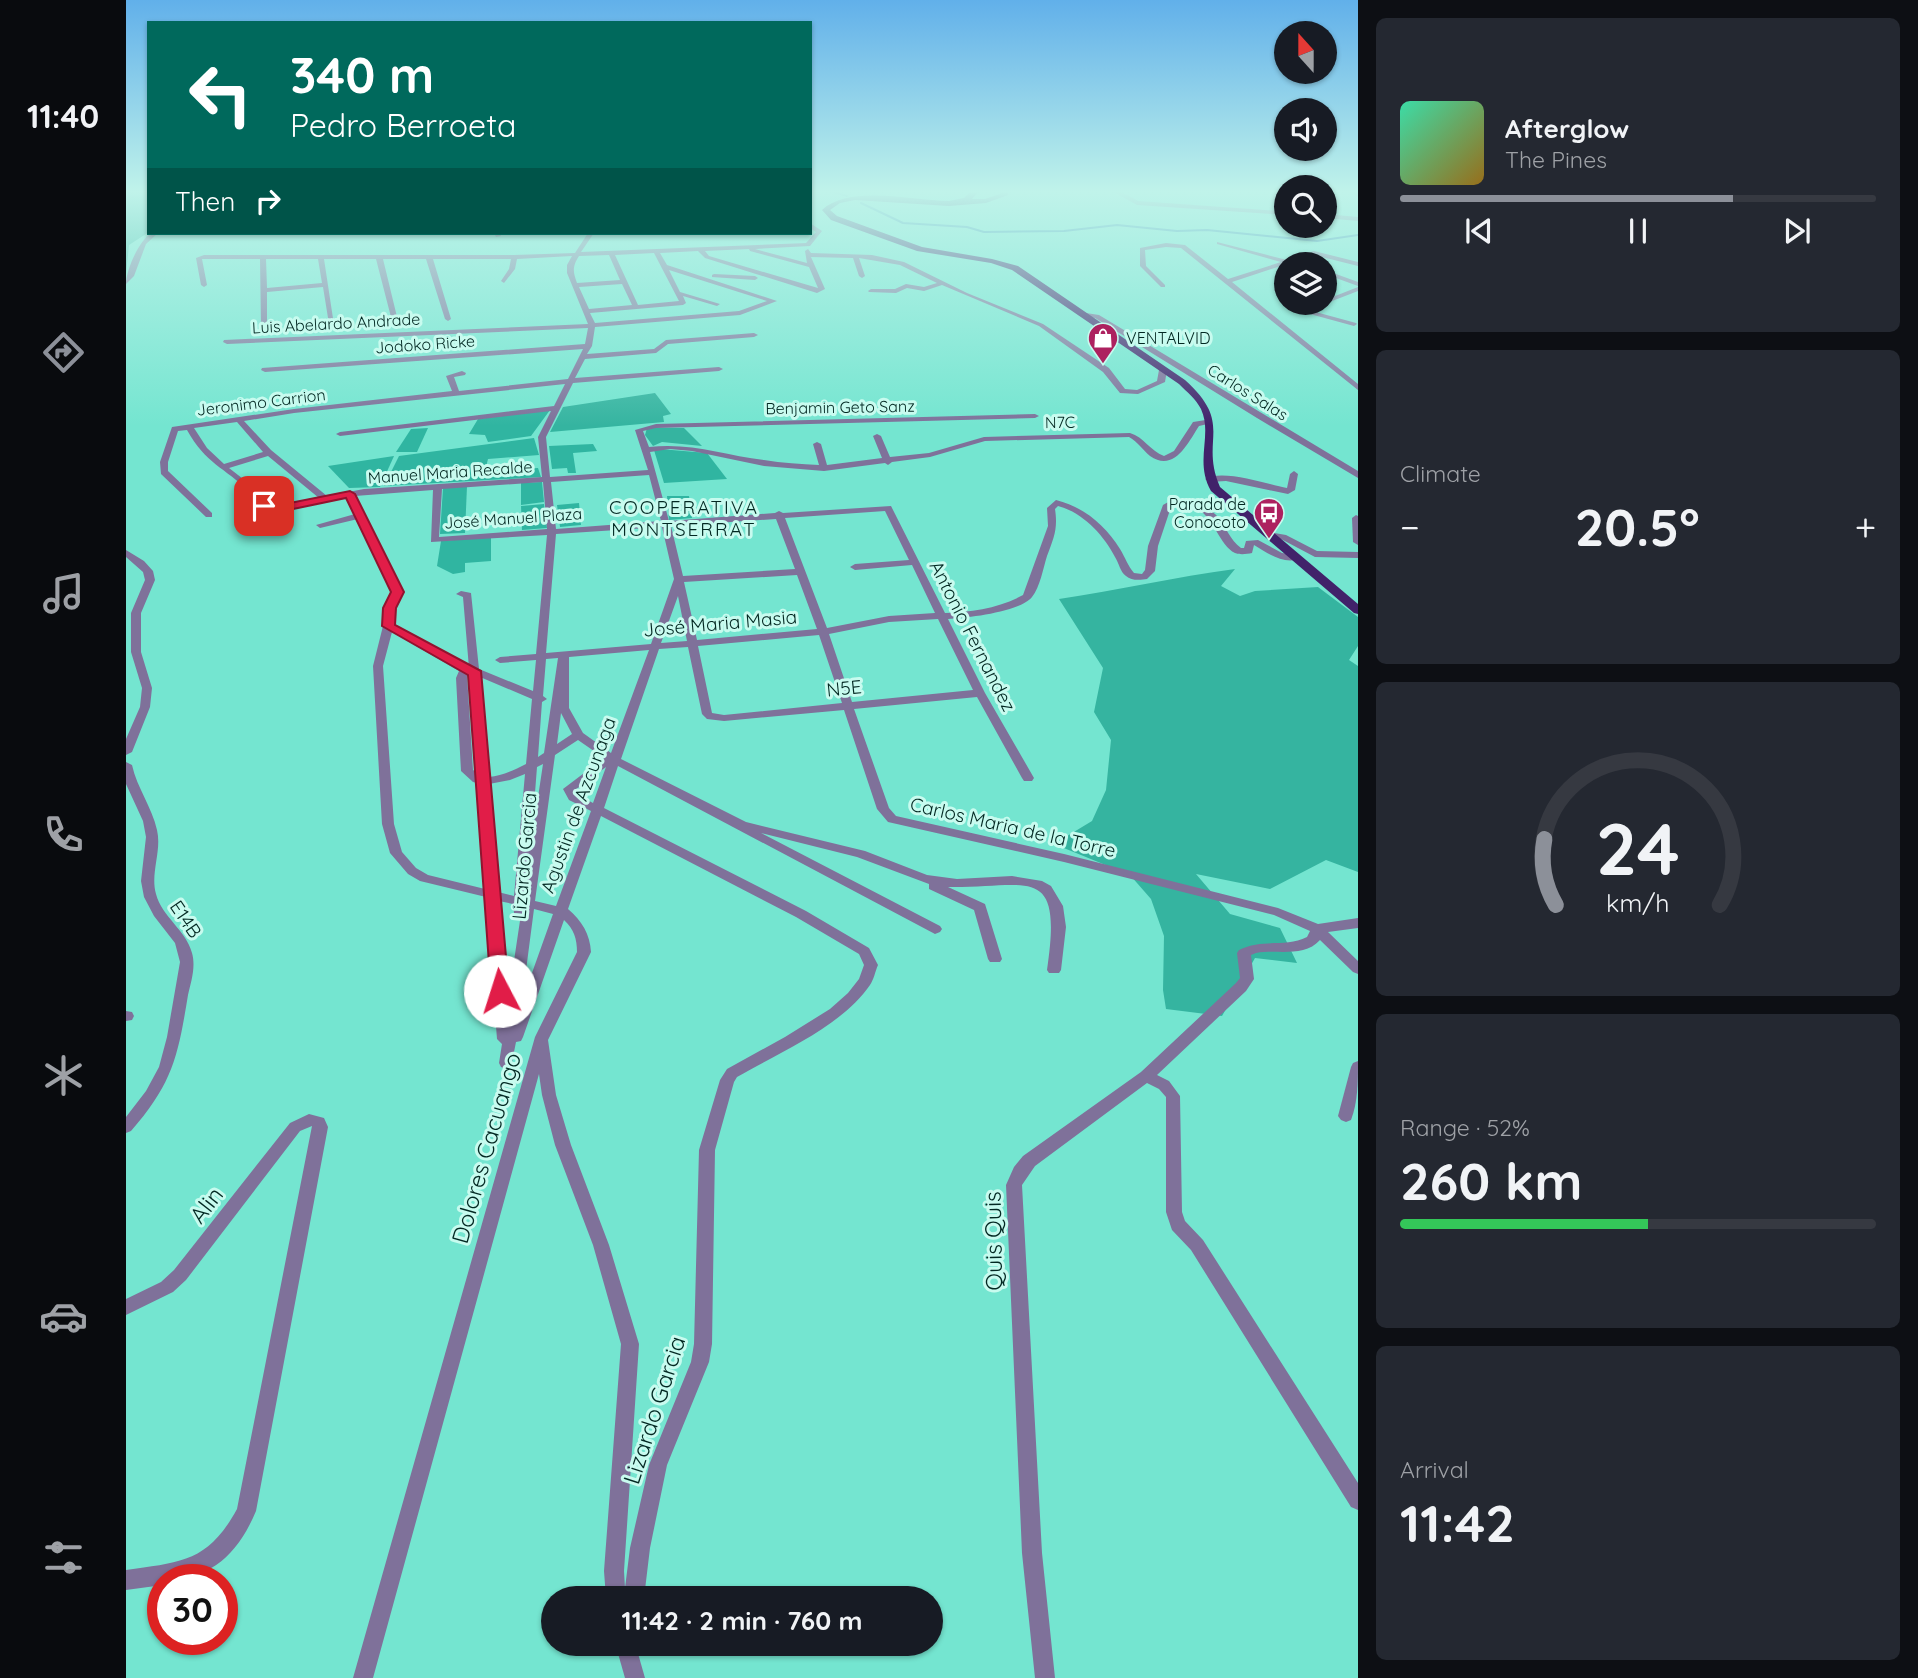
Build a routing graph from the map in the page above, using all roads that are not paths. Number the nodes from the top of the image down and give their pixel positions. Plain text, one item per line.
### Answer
1 (202, 269) edge
2 (263, 269) edge
3 (323, 269) edge
4 (382, 269) edge
5 (433, 269) edge
6 (512, 269) edge
7 (571, 269) edge
8 (616, 269) edge
9 (667, 269) edge
10 (675, 269) edge
11 (744, 269) edge
12 (813, 269) edge
13 (860, 269) edge
14 (915, 269) edge
15 (1017, 269) edge
16 (1146, 269) edge
17 (1214, 269) edge
18 (1263, 269) edge
19 (862, 276) dead end
20 (703, 277) junction
21 (771, 277) junction
22 (1337, 277) edge
23 (505, 281) dead end
24 (1230, 281) junction
25 (623, 282) junction
26 (942, 283) junction
27 (204, 285) dead end
28 (325, 285) junction
29 (575, 285) junction
30 (1163, 286) dead end
31 (1358, 287) edge
32 (264, 290) junction
33 (870, 290) dead end
34 (678, 293) junction
35 (1337, 296) edge
36 (718, 304) dead end
37 (636, 307) junction
38 (586, 311) junction
39 (1086, 315) junction
40 (1323, 315) edge
41 (449, 319) dead end
42 (395, 321) dead end
43 (332, 324) dead end
44 (592, 325) junction
45 (1357, 325) edge
46 (264, 327) dead end
47 (754, 335) dead end
48 (228, 342) dead end
49 (588, 346) junction
50 (581, 357) junction
51 (719, 369) dead end
52 (265, 370) dead end
53 (1163, 370) junction
54 (462, 373) dead end
55 (568, 381) junction
56 (1358, 388) edge
57 (457, 394) junction
58 (555, 408) junction
59 (1035, 416) dead end
60 (239, 419) junction
61 (1209, 421) junction
62 (189, 426) junction
63 (340, 434) dead end
64 (877, 436) dead end
65 (817, 444) dead end
66 (647, 450) junction
67 (270, 453) junction
68 (888, 462) junction
69 (223, 467) junction
70 (824, 468) junction
71 (653, 472) junction
72 (1294, 474) dead end
73 (1358, 475) edge
74 (548, 479) junction
75 (1209, 480) junction
76 (438, 486) junction
77 (350, 494) junction
78 (326, 499) junction
79 (888, 508) joint
80 (779, 514) junction
81 (209, 515) dead end
82 (360, 516) junction
83 (1356, 518) dead end
84 (664, 522) junction
85 (320, 525) dead end
86 (552, 530) junction
87 (1269, 535) junction
88 (1358, 542) edge
89 (126, 553) edge
90 (1358, 555) edge
91 (1296, 558) junction
92 (916, 562) junction
93 (855, 567) dead end
94 (800, 572) junction
95 (679, 579) junction
96 (461, 594) dead end
97 (1358, 610) edge
98 (941, 616) junction
99 (388, 626) junction
100 (823, 632) junction
101 (693, 643) junction
102 (655, 646) junction
103 (564, 654) junction
104 (541, 656) junction
105 (500, 660) dead end
106 (471, 671) junction
107 (980, 693) junction
108 (538, 697) junction
109 (848, 705) junction
110 (560, 706) junction
111 (578, 735) junction
112 (126, 752) edge
113 (550, 752) junction
114 (612, 759) junction
115 (532, 764) junction
116 (126, 765) edge
117 (1028, 778) dead end
118 (483, 781) junction
119 (597, 809) junction
120 (740, 824) junction
121 (921, 880) junction
122 (492, 894) junction
123 (524, 902) junction
124 (560, 911) junction
125 (1358, 923) edge
126 (935, 929) dead end
127 (1317, 929) junction
128 (995, 959) dead end
129 (1355, 966) edge
130 (1054, 970) dead end
131 (1358, 982) edge
132 (542, 1037) junction
133 (506, 1063) junction
134 (1358, 1067) edge
135 (1146, 1076) junction
136 (1346, 1116) dead end
137 (126, 1127) edge
138 (126, 1307) edge
139 (1358, 1500) edge
140 (126, 1580) edge
141 (615, 1586) edge
142 (635, 1586) edge
143 (629, 1656) edge
144 (363, 1678) edge
145 (635, 1678) edge
146 (1045, 1678) edge

1 - 27 street
2 - 32 street
3 - 28 street
4 - 42 street
5 - 41 street
6 - 23 street
7 - 29 street
8 - 25 street
9 - 34 street
10 - 20 street
11 - 21 street
12 - 21 street
13 - 19 street
14 - 26 street
15 - 39 main road
16 - 30 street
17 - 24 street
18 - 24 street
20 - 21 street
20 - 44 street, Luis Abelardo Andrade
22 - 31 street
24 - 56 street
25 - 29 street
25 - 37 street
26 - 33 street
26 - 53 street
28 - 32 street
28 - 43 street
29 - 38 street
31 - 35 street
32 - 46 street
34 - 36 street
34 - 37 street
37 - 38 street
38 - 44 street
39 - 53 main road
39 - 73 street, Carlos Salas
40 - 45 street
44 - 48 street, Luis Abelardo Andrade
44 - 49 street, Lizardo Garcia
47 - 50 street
49 - 50 street, Lizardo Garcia
49 - 52 street, Jodoko Ricke
50 - 55 street, Lizardo Garcia
51 - 55 street, Jeronimo Carrion
53 - 61 main road
54 - 57 street
55 - 57 street, Jeronimo Carrion
55 - 58 street, Lizardo Garcia
57 - 60 street, Jeronimo Carrion
58 - 63 street
58 - 74 street, Lizardo Garcia
59 - 66 street, Benjamin Geto Sanz
60 - 62 street, Jeronimo Carrion
60 - 67 street
61 - 68 street, N7C
61 - 75 main road
62 - 69 street
62 - 81 street, Jeronimo Carrion
64 - 68 street
65 - 70 street
66 - 70 street, N7C
66 - 71 street
67 - 69 street
67 - 78 street
68 - 70 street, N7C
69 - 78 street, Manuel Maria Recalde
71 - 74 street, Manuel Maria Recalde
71 - 84 street
72 - 75 street
74 - 76 street, Manuel Maria Recalde
74 - 86 street, Lizardo Garcia
75 - 87 main road
76 - 77 street, Manuel Maria Recalde
76 - 86 street, José Manuel Plaza
77 - 78 street, Manuel Maria Recalde
77 - 82 street
79 - 80 street, José Manuel Plaza
79 - 92 street, Antonio Fernandez
80 - 84 street, José Manuel Plaza
80 - 94 street, Carlos Maria de la Torre
82 - 85 street
82 - 99 street
83 - 88 street
84 - 86 street, José Manuel Plaza
84 - 95 street
86 - 104 street, Lizardo Garcia
87 - 90 street
87 - 91 main road
89 - 112 street
91 - 97 main road
91 - 98 street, José Maria Masia
92 - 93 street
92 - 98 street, Antonio Fernandez
94 - 95 street
94 - 100 street, Carlos Maria de la Torre
95 - 101 street
95 - 102 street, Agustin de Azcunaga
96 - 106 street
98 - 100 street, José Maria Masia
98 - 107 street, Antonio Fernandez
99 - 106 street
99 - 122 street
100 - 101 street, José Maria Masia
100 - 109 street, Carlos Maria de la Torre
101 - 102 street, José Maria Masia
101 - 109 street, N5E
102 - 103 street, José Maria Masia
102 - 114 street, Agustin de Azcunaga
103 - 104 street, José Maria Masia
103 - 110 street, Lizardo Garcia
104 - 105 street, José Maria Masia
104 - 108 street, Lizardo Garcia
106 - 108 street
106 - 118 street
107 - 109 street, N5E
107 - 117 street, Antonio Fernandez
108 - 110 street
108 - 115 street, Lizardo Garcia
109 - 127 street, Carlos Maria de la Torre
110 - 111 street, Lizardo Garcia
110 - 113 street, Lizardo Garcia
111 - 113 street
111 - 114 street, Lizardo Garcia
113 - 115 street
113 - 123 street, Lizardo Garcia
114 - 119 street, Agustin de Azcunaga
114 - 119 street, Lizardo Garcia
114 - 120 street, Lizardo Garcia
115 - 118 street
115 - 123 street, Lizardo Garcia
116 - 137 street, E14B
118 - 122 street
119 - 124 street, Agustin de Azcunaga
119 - 142 street, Lizardo Garcia
120 - 121 street
120 - 126 street, Lizardo Garcia
121 - 128 street
121 - 130 street
122 - 123 street
122 - 133 street
123 - 124 street
123 - 133 street, Lizardo Garcia
124 - 132 street, Dolores Cacuango
124 - 133 street, Agustin de Azcunaga
125 - 127 street
127 - 129 street
127 - 135 street, Quis Quis
129 - 131 street
132 - 141 street
132 - 144 street, Dolores Cacuango
134 - 136 street
135 - 139 street
135 - 146 street, Quis Quis
138 - 140 street, Alin
143 - 145 street

